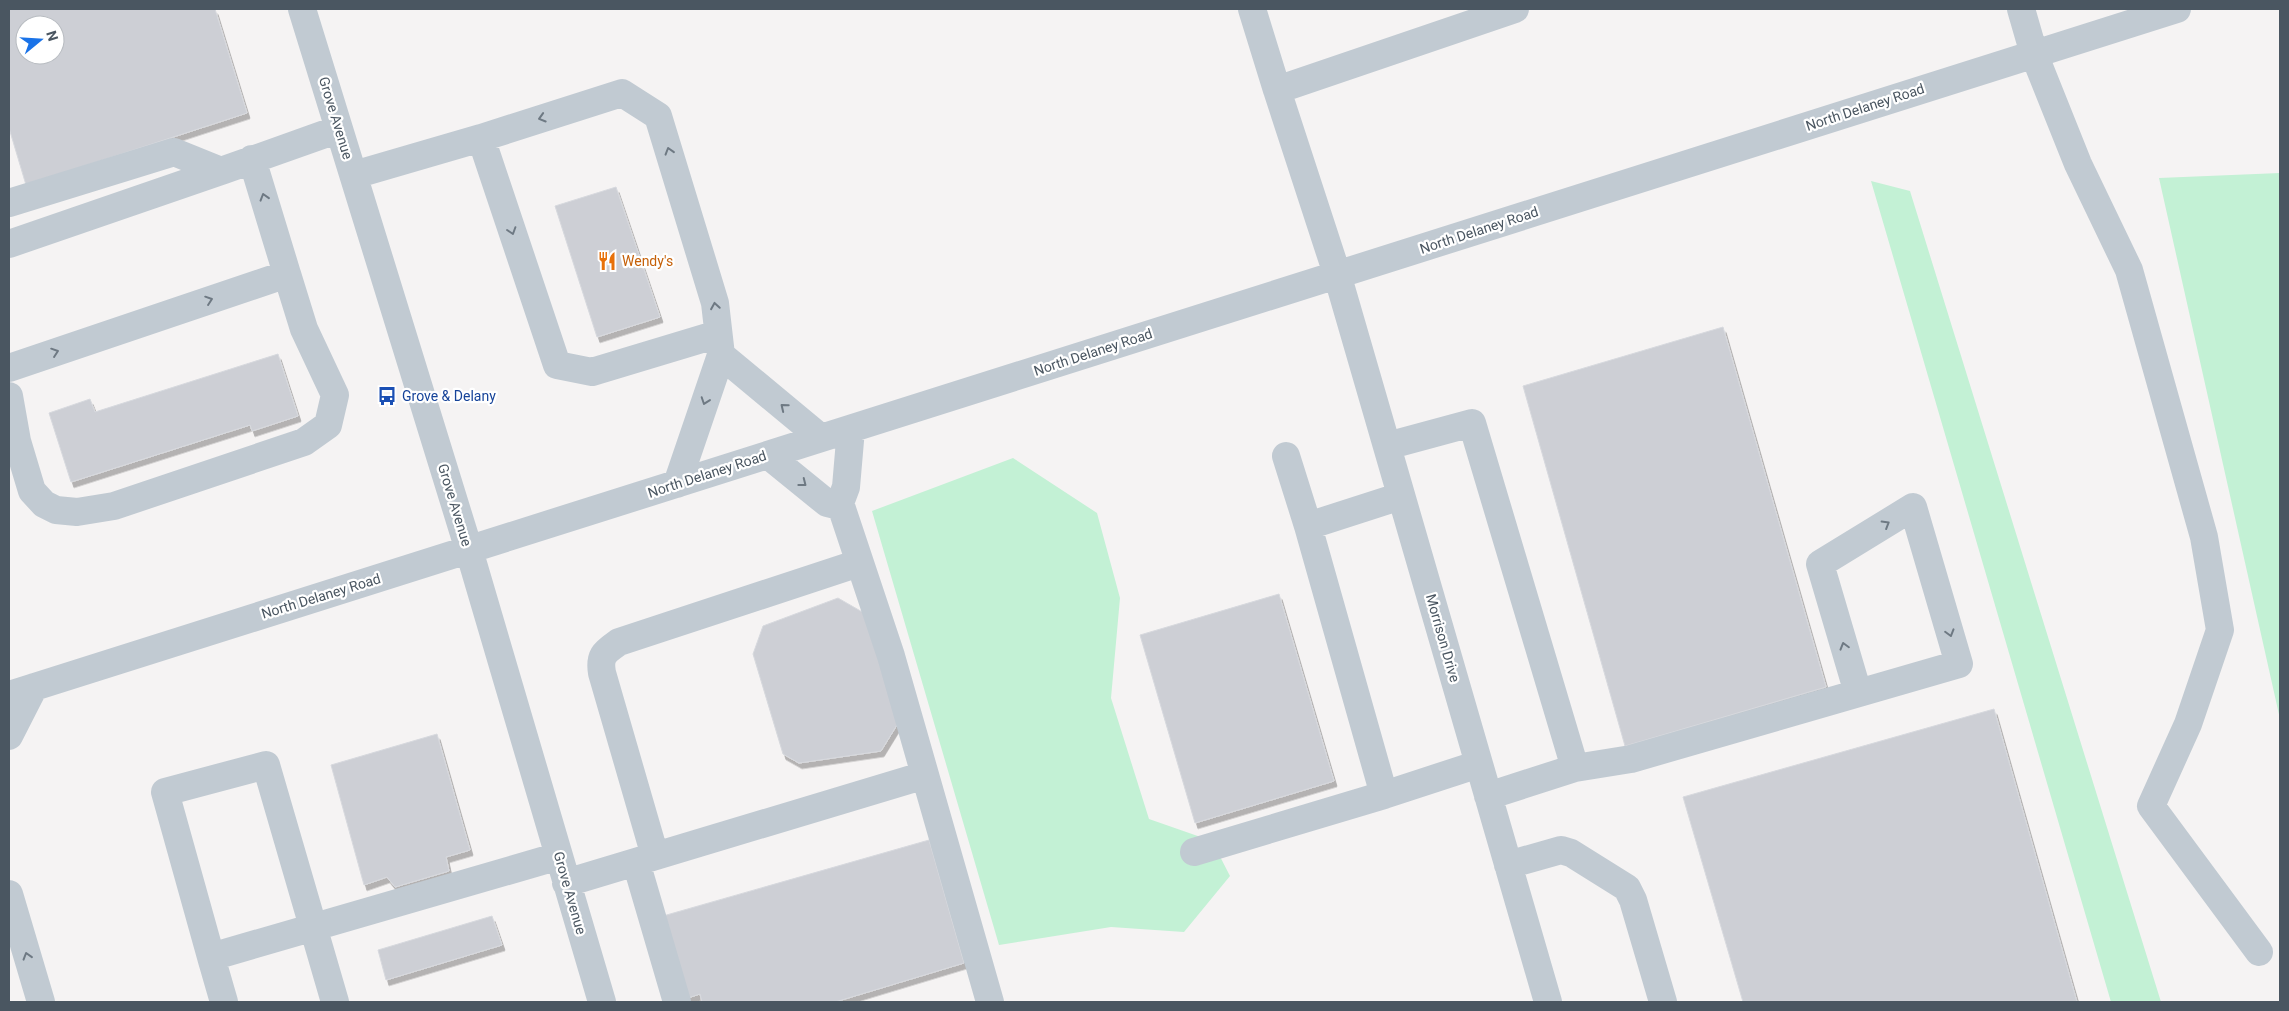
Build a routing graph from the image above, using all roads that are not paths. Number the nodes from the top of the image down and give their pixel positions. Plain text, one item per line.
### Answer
1 (302, 9) edge
2 (1252, 9) edge
3 (1515, 9) edge
4 (2021, 9) edge
5 (2177, 9) edge
6 (2034, 54) junction
7 (1277, 90) junction
8 (339, 129) junction
9 (481, 138) junction
10 (252, 159) junction
11 (221, 171) junction
12 (354, 174) junction
13 (9, 203) edge
14 (9, 244) edge
15 (287, 274) junction
16 (1337, 274) junction
17 (719, 345) junction
18 (9, 368) edge
19 (9, 396) edge
20 (851, 429) junction
21 (822, 438) junction
22 (1387, 446) junction
23 (768, 455) junction
24 (1286, 456) dead end
25 (677, 484) junction
26 (1401, 496) junction
27 (840, 504) junction
28 (1308, 526) junction
29 (469, 550) junction
30 (858, 563) junction
31 (34, 687) junction
32 (1858, 693) junction
33 (9, 695) edge
34 (9, 736) edge
35 (1479, 764) junction
36 (1575, 768) junction
37 (925, 775) junction
38 (1384, 795) junction
39 (1488, 796) junction
40 (1194, 852) dead end
41 (559, 856) junction
42 (645, 859) junction
43 (1508, 865) junction
44 (566, 883) junction
45 (9, 894) edge
46 (313, 928) junction
47 (2259, 952) dead end
48 (211, 957) junction
49 (41, 1002) edge
50 (224, 1002) edge
51 (335, 1002) edge
52 (602, 1002) edge
53 (677, 1002) edge
54 (990, 1002) edge
55 (1548, 1002) edge
56 (1663, 1002) edge

1 - 8 street, Grove Avenue
2 - 7 street, Morrison Drive
3 - 7 street
4 - 6 street
5 - 6 street, North Delaney Road
6 - 16 street, North Delaney Road
6 - 47 street
7 - 16 street, Morrison Drive
8 - 10 street
8 - 12 street, Grove Avenue
9 - 12 street
9 -> 17 street
17 -> 9 street
10 - 11 street
15 -> 10 street
11 - 13 street
11 - 14 street
12 - 29 street, Grove Avenue
18 -> 15 street
15 - 19 street
16 - 20 street, North Delaney Road
16 - 22 street, Morrison Drive
21 -> 17 street
17 -> 25 street
20 - 21 street, North Delaney Road
20 - 27 street
21 - 23 street, North Delaney Road
22 - 26 street, Morrison Drive
22 - 36 street
23 - 25 street, North Delaney Road
23 -> 27 street
24 - 28 street
25 - 29 street, North Delaney Road
26 - 28 street
26 - 35 street, Morrison Drive
27 - 30 street
28 - 38 street
29 - 31 street, North Delaney Road
29 - 41 street, Grove Avenue
30 - 37 street
30 - 42 street
31 - 33 street, North Delaney Road
31 - 34 street
32 -> 32 street
32 - 36 street
35 - 38 street
35 - 39 street, Morrison Drive
36 - 39 street
37 - 42 street
37 - 54 street
38 - 40 street
39 - 43 street, Morrison Drive
41 - 44 street, Grove Avenue
41 - 46 street
42 - 44 street
42 - 53 street
43 - 55 street, Morrison Drive
43 - 56 street
44 - 52 street, Grove Avenue
49 -> 45 street
46 - 48 street
46 - 48 street
46 - 51 street
48 - 50 street

